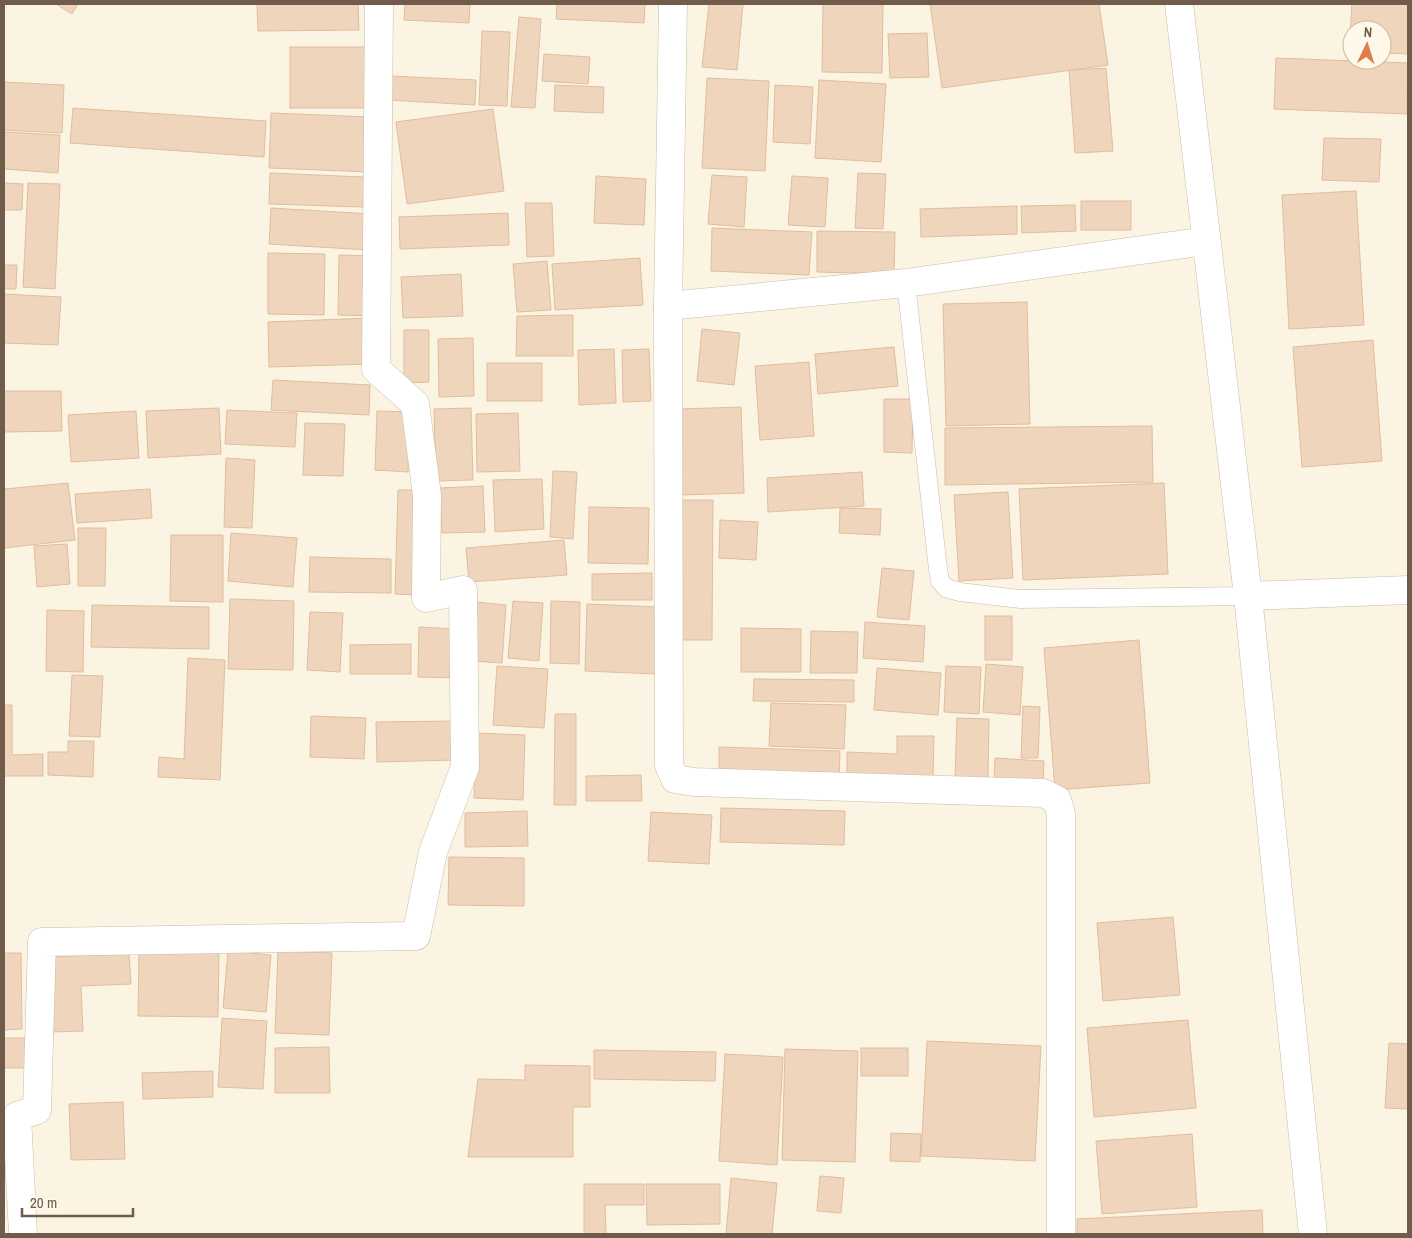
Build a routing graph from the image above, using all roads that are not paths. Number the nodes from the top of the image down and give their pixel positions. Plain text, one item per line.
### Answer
1 (379, 4) edge
2 (673, 4) edge
3 (1179, 4) edge
4 (1206, 240) junction
5 (906, 283) junction
6 (668, 306) junction
7 (1408, 590) edge
8 (1248, 596) junction
9 (23, 1234) edge
10 (1061, 1234) edge
11 (1313, 1234) edge

1 - 9 street
2 - 6 street
3 - 4 street
4 - 5 street
4 - 8 street
5 - 6 street
5 - 8 lane
6 - 10 street
7 - 8 street
8 - 11 street

